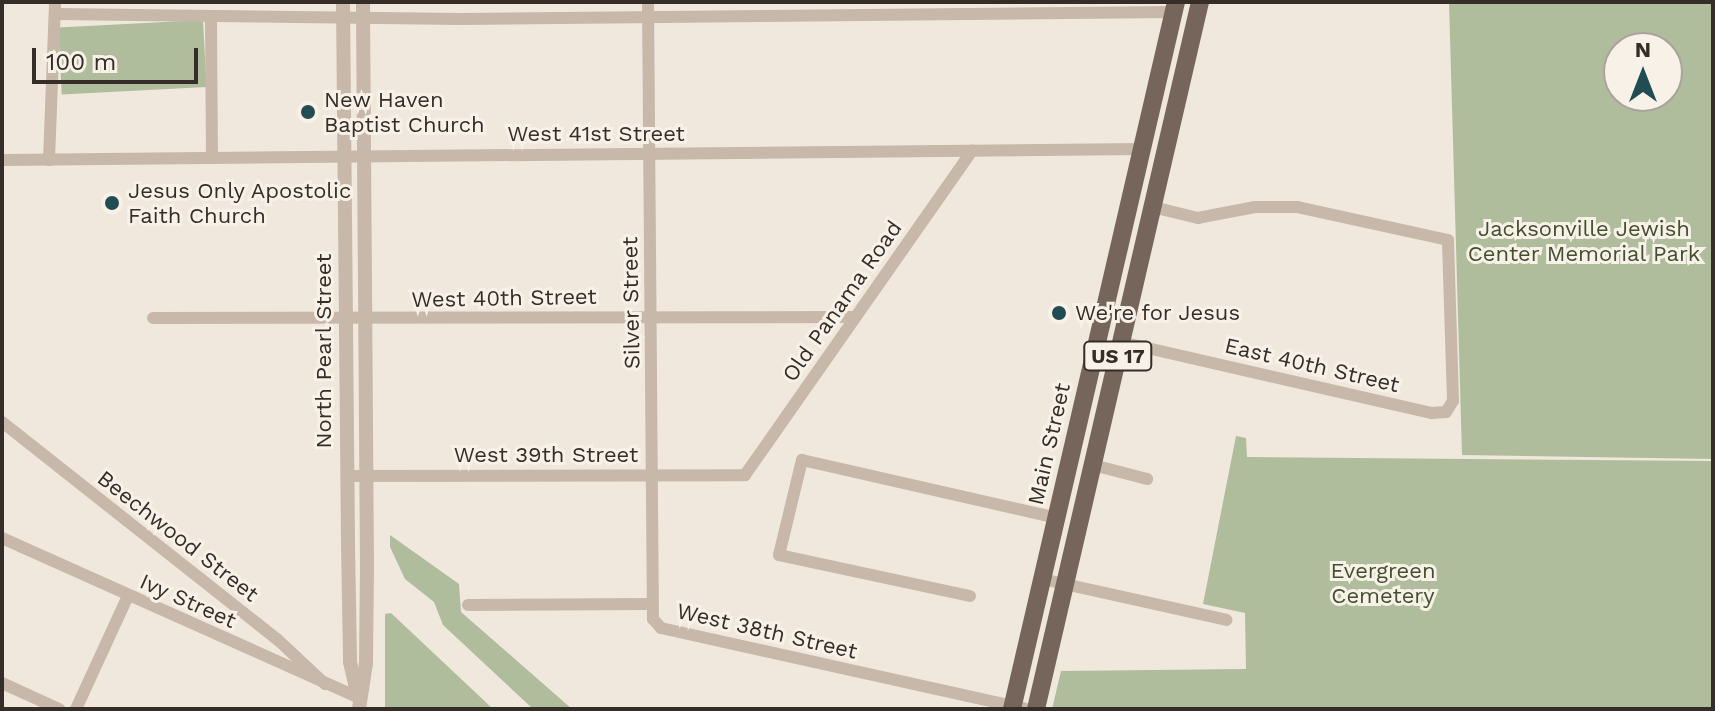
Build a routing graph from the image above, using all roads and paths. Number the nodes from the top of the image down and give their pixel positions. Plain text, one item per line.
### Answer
1 (343, 2) edge
2 (363, 2) edge
3 (648, 2) edge
4 (1200, 2) edge
5 (1175, 7) edge
6 (55, 8) edge
7 (648, 17) junction
8 (211, 18) junction
9 (344, 18) junction
10 (364, 18) junction
11 (1143, 149) junction
12 (972, 151) junction
13 (649, 153) junction
14 (345, 156) junction
15 (365, 156) junction
16 (212, 157) junction
17 (2, 160) edge
18 (49, 160) junction
19 (1153, 207) junction
20 (1129, 310) junction
21 (651, 316) junction
22 (855, 317) junction
23 (153, 318) dead end
24 (346, 318) junction
25 (366, 319) junction
26 (1121, 342) junction
27 (2, 422) edge
28 (1093, 465) junction
29 (653, 475) junction
30 (745, 475) joint
31 (347, 476) junction
32 (367, 476) junction
33 (1147, 479) dead end
34 (1057, 518) junction
35 (2, 538) edge
36 (1042, 579) junction
37 (1064, 585) junction
38 (128, 596) junction
39 (970, 596) dead end
40 (652, 604) junction
41 (468, 605) dead end
42 (1227, 620) dead end
43 (2, 683) edge
44 (325, 684) junction
45 (359, 704) edge
46 (1017, 708) edge
47 (59, 709) edge
48 (76, 709) edge
49 (1036, 709) edge

1 - 9 street, North Pearl Street
2 - 10 street, North Pearl Street
3 - 7 street, Silver Street
4 - 19 main road, US 17
5 - 7 street
5 - 11 main road, Main Street / US 17
6 - 8 street
6 - 18 street
7 - 10 street
7 - 13 street, Silver Street
8 - 9 street
8 - 16 street
9 - 10 street
9 - 14 street, North Pearl Street
10 - 15 street, North Pearl Street
11 - 12 street, West 41st Street
11 - 20 main road
11 - 34 main road, Main Street / US 17
12 - 13 street, West 41st Street
12 - 22 street, Old Panama Road
13 - 15 street, West 41st Street
13 - 21 street, Silver Street
14 - 15 street, West 41st Street
14 - 16 street, West 41st Street
14 - 24 street, North Pearl Street
15 - 25 street, North Pearl Street
16 - 18 street, West 41st Street
17 - 18 street, West 41st Street
19 - 20 main road, US 17
19 - 26 street, East 40th Street
20 - 26 main road, US 17
21 - 22 street, West 40th Street
21 - 25 street, West 40th Street
21 - 29 street, Silver Street
22 - 30 street, Old Panama Road
23 - 24 street, West 40th Street
24 - 25 street, West 40th Street
24 - 31 street, North Pearl Street
25 - 32 street, North Pearl Street
26 - 28 main road, US 17
27 - 44 street, Beechwood Street
28 - 33 street
28 - 37 main road, US 17
29 - 30 street, West 39th Street
29 - 32 street, West 39th Street
29 - 40 street, Silver Street
31 - 32 street, West 39th Street
31 - 45 street, North Pearl Street
32 - 45 street, North Pearl Street
34 - 36 main road, Main Street / US 17
34 - 39 street
35 - 38 street, Ivy Street
36 - 37 street
36 - 46 main road, Main Street / US 17
37 - 42 street
37 - 49 main road, US 17
38 - 44 street, Ivy Street
38 - 48 street
40 - 41 street, West 38th Street
40 - 46 street, West 38th Street
43 - 47 street
44 - 45 street, Ivy Street

